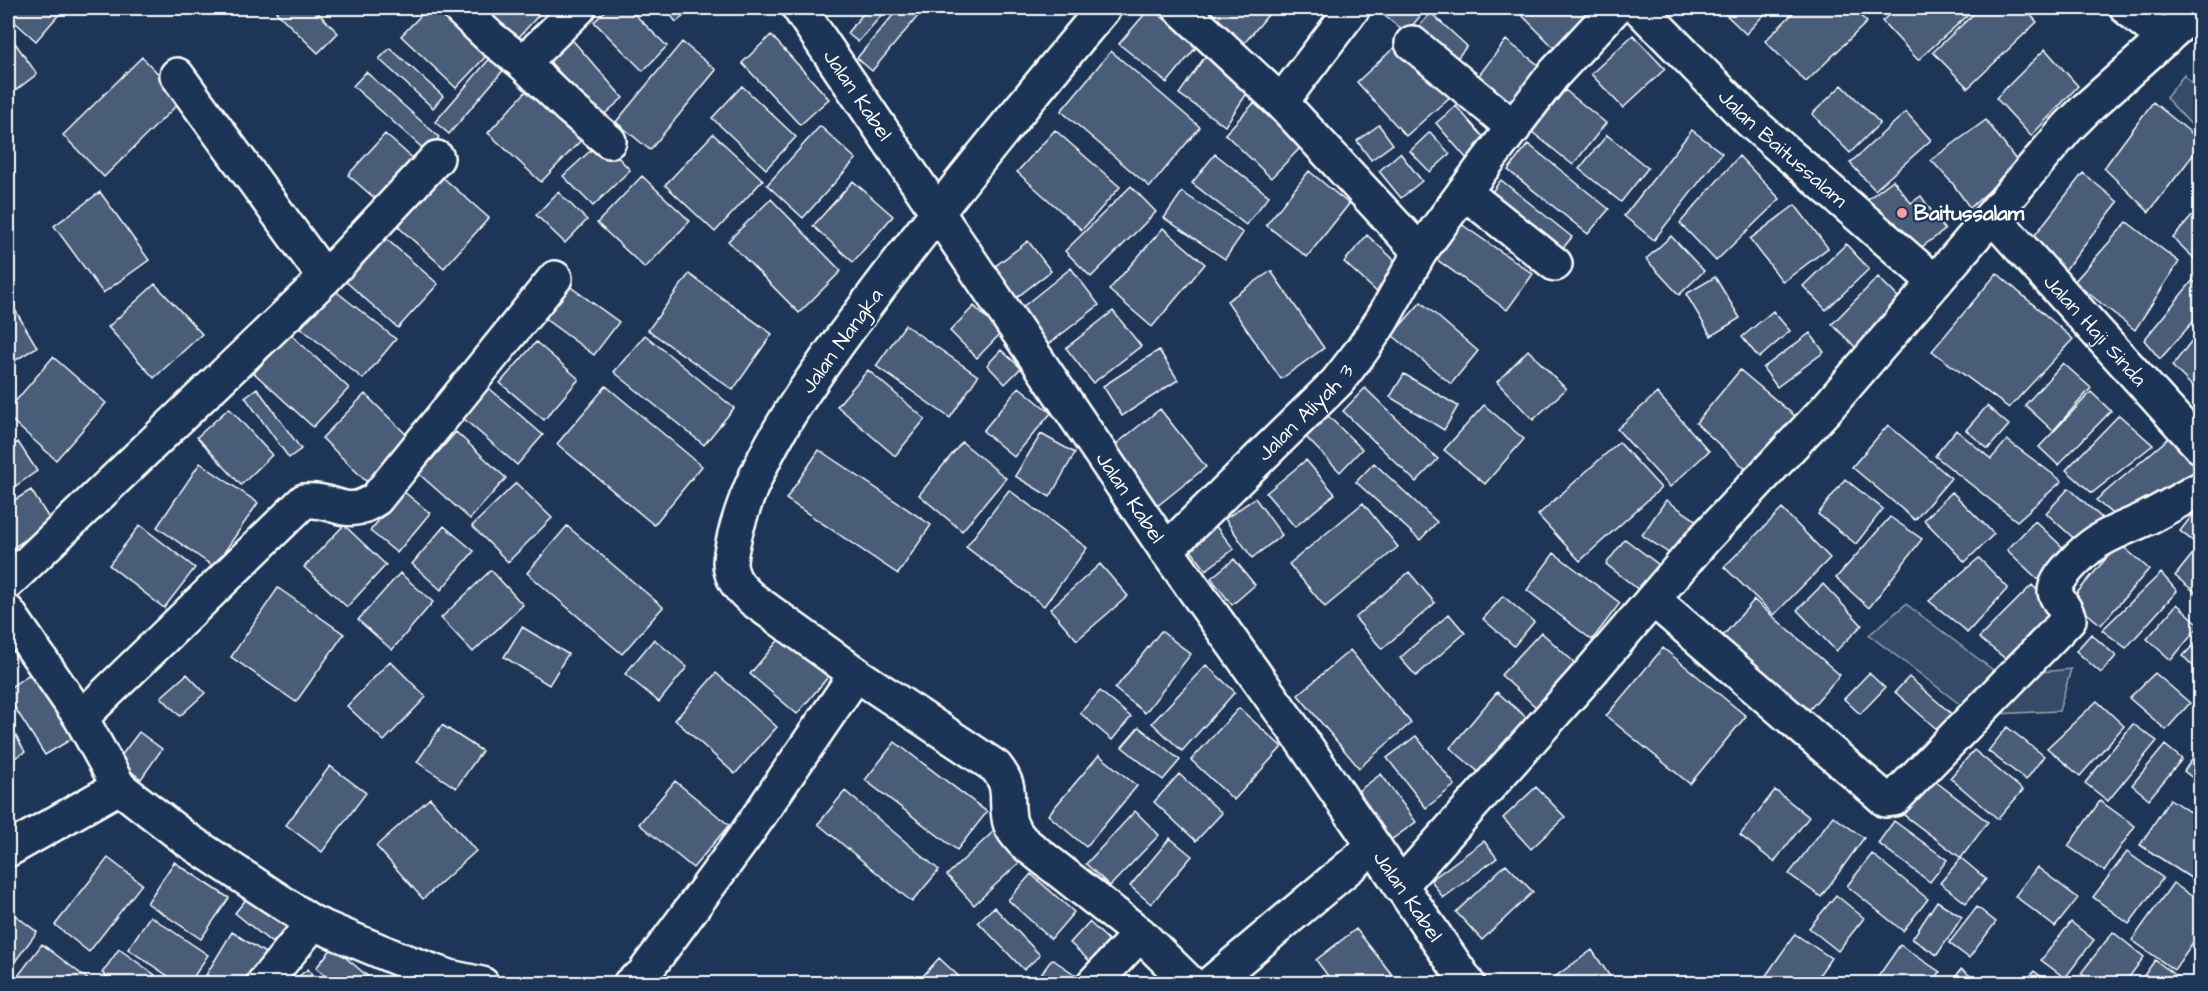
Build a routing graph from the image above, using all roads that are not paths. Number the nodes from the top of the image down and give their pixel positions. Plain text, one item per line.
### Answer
1 (459, 8) edge
2 (579, 8) edge
3 (799, 8) edge
4 (1104, 8) edge
5 (1180, 8) edge
6 (1353, 8) edge
7 (1615, 8) edge
8 (1639, 8) edge
9 (2127, 8) edge
10 (2199, 8) edge
11 (2165, 39) junction
12 (1412, 44) dead end
13 (524, 63) junction
14 (177, 75) dead end
15 (1281, 102) junction
16 (1514, 128) junction
17 (609, 141) dead end
18 (437, 158) dead end
19 (1464, 192) junction
20 (937, 212) junction
21 (1992, 216) junction
22 (1420, 252) junction
23 (1555, 264) dead end
24 (325, 278) junction
25 (555, 278) dead end
26 (1935, 282) junction
27 (2200, 446) edge
28 (2200, 489) edge
29 (1166, 550) junction
30 (8, 582) edge
31 (1653, 599) junction
32 (8, 612) edge
33 (856, 674) junction
34 (81, 718) junction
35 (119, 787) junction
36 (1374, 846) junction
37 (8, 850) edge
38 (1400, 886) junction
39 (312, 923) junction
40 (1140, 934) junction
41 (640, 981) edge
42 (263, 984) edge
43 (482, 984) edge
44 (1093, 984) edge
45 (1191, 984) edge
46 (1210, 984) edge
47 (1468, 984) edge

1 - 13 street
2 - 13 street
3 - 20 street, Jalan Kabel
4 - 20 street, Jalan Nangka
5 - 15 street
6 - 15 street
7 - 16 street, Jalan Aliyah 3
8 - 26 street, Jalan Baitussalam
9 - 11 street
10 - 11 street
11 - 21 street
12 - 16 street
13 - 17 street
14 - 24 street
15 - 22 street
16 - 19 street, Jalan Aliyah 3
18 - 24 street
19 - 22 street, Jalan Aliyah 3
19 - 23 street
20 - 29 street, Jalan Kabel
20 - 33 street, Jalan Nangka
21 - 26 street
21 - 27 street, Jalan Haji Sinda
22 - 29 street, Jalan Aliyah 3
24 - 30 street
25 - 34 street
26 - 31 street
28 - 31 street
29 - 36 street, Jalan Kabel
31 - 38 street
32 - 34 street
33 - 40 street, Jalan Nangka
33 - 41 street
34 - 35 street
35 - 37 street
35 - 39 street
36 - 38 street, Jalan Kabel
36 - 46 street
38 - 47 street, Jalan Kabel
39 - 42 street
39 - 43 street
40 - 44 street
40 - 45 street, Jalan Nangka

